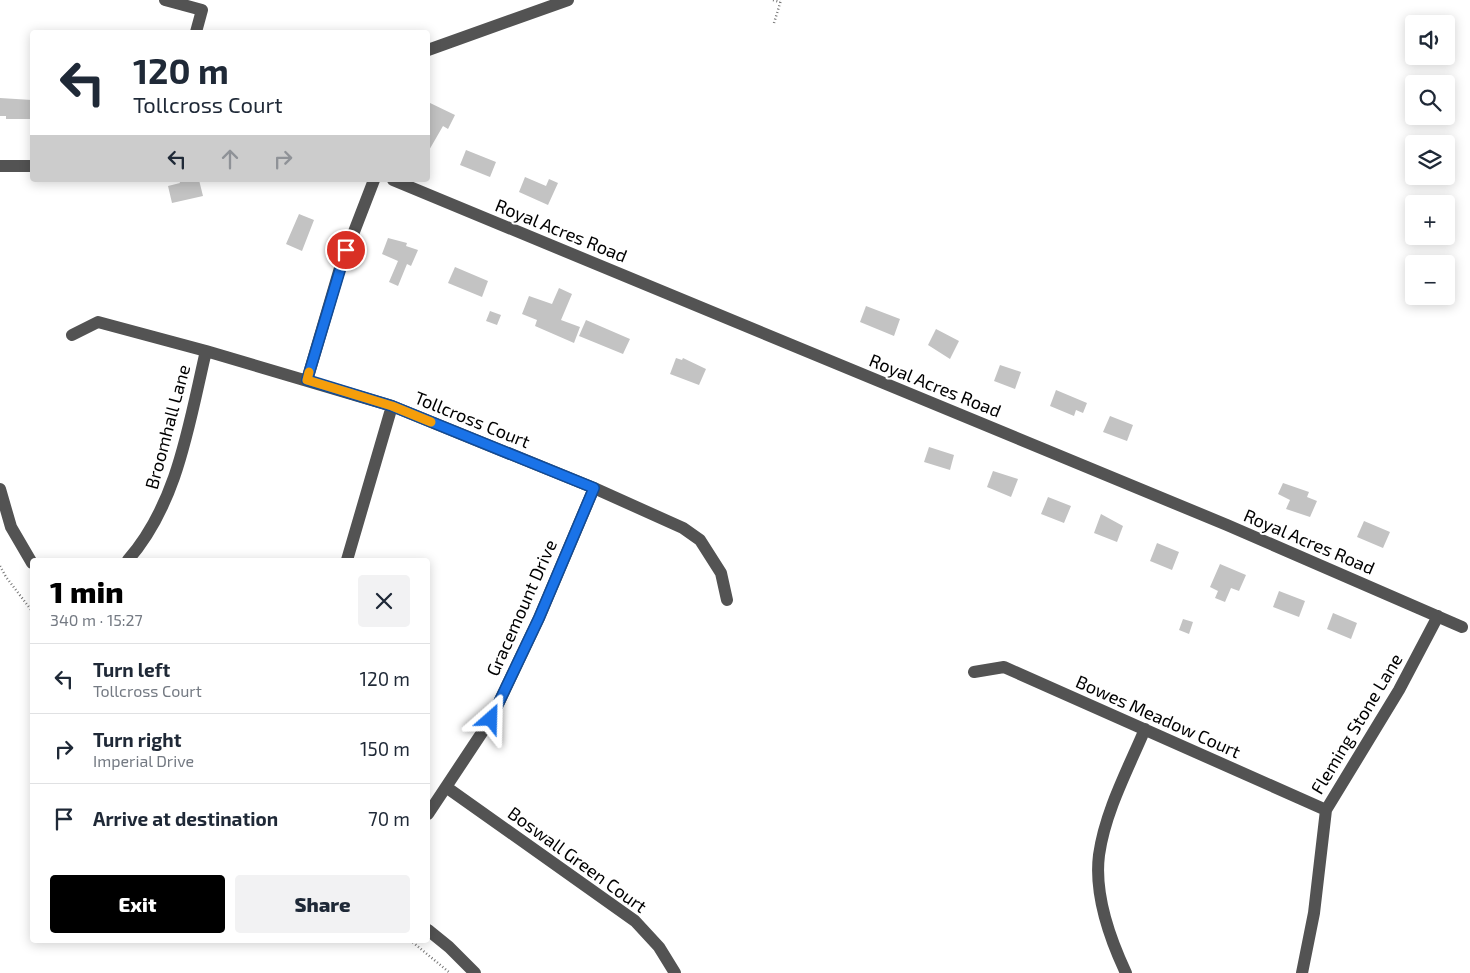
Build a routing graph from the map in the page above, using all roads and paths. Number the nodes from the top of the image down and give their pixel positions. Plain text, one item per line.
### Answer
1 (165, 0) edge
2 (568, 0) edge
3 (773, 0) edge
4 (780, 1) edge
5 (774, 23) dead end
6 (197, 30) edge
7 (430, 49) edge
8 (0, 166) edge
9 (30, 166) edge
10 (373, 182) edge
11 (398, 182) edge
12 (72, 335) dead end
13 (206, 351) junction
14 (307, 380) junction
15 (392, 406) junction
16 (594, 488) junction
17 (0, 489) edge
18 (130, 558) edge
19 (348, 558) edge
20 (30, 560) edge
21 (0, 566) edge
22 (727, 600) dead end
23 (30, 608) edge
24 (1438, 616) junction
25 (1462, 627) dead end
26 (974, 672) dead end
27 (1145, 730) junction
28 (446, 788) junction
29 (1326, 810) junction
30 (430, 811) edge
31 (430, 932) edge
32 (414, 943) edge
33 (450, 973) edge
34 (475, 973) edge
35 (675, 973) edge
36 (1126, 973) edge
37 (1302, 973) edge

1 - 6 street
2 - 7 street
3 - 4 path
4 - 5 path
8 - 9 street
10 - 14 street
11 - 24 street, Royal Acres Road
12 - 13 street, Tollcross Court
13 - 14 street, Tollcross Court
13 - 18 street, Broomhall Lane
14 - 15 street, Tollcross Court
15 - 16 street, Tollcross Court
15 - 19 street
16 - 22 street, Tollcross Court
16 - 28 street, Gracemount Drive
17 - 20 street
21 - 23 path
24 - 25 street, Royal Acres Road
24 - 29 street, Fleming Stone Lane
26 - 27 street, Bowes Meadow Court
27 - 29 street, Bowes Meadow Court
27 - 36 street
28 - 30 street, Gracemount Drive
28 - 35 street, Boswall Green Court
29 - 37 street, Fleming Stone Lane
31 - 34 street
32 - 33 path

